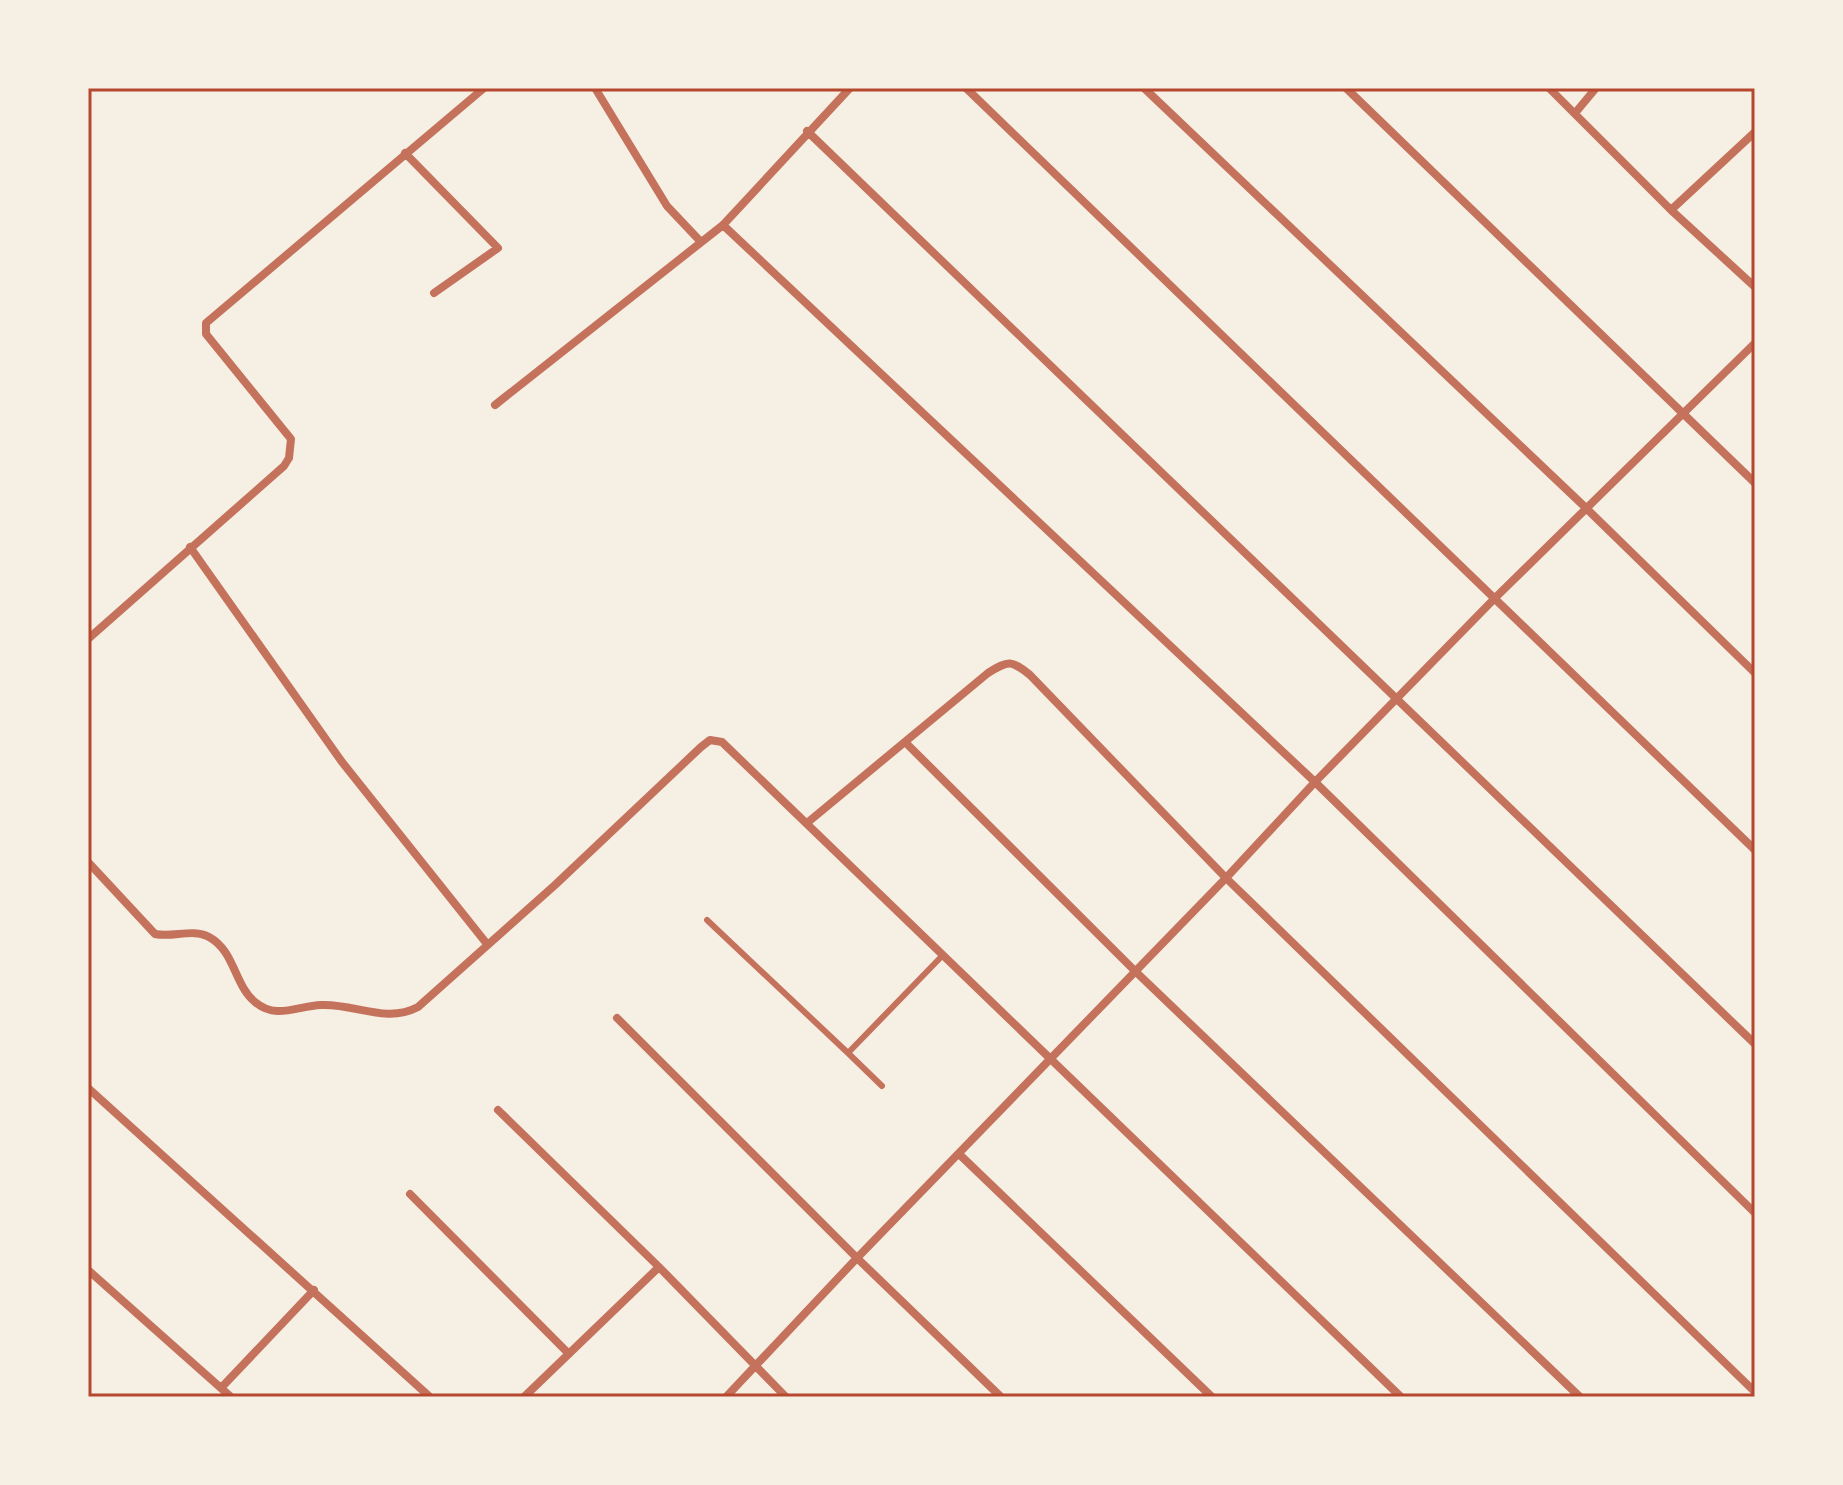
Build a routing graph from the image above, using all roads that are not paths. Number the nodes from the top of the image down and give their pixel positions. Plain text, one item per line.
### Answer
1 (484, 88) edge
2 (595, 88) edge
3 (850, 88) edge
4 (966, 88) edge
5 (1144, 88) edge
6 (1346, 88) edge
7 (1549, 88) edge
8 (1596, 88) edge
9 (1576, 112) junction
10 (807, 131) junction
11 (1755, 132) edge
12 (405, 153) junction
13 (1671, 210) junction
14 (723, 225) junction
15 (701, 242) junction
16 (1755, 287) edge
17 (434, 293) dead end
18 (1755, 343) edge
19 (495, 405) dead end
20 (1682, 413) junction
21 (1755, 483) edge
22 (1587, 509) junction
23 (190, 547) junction
24 (1496, 597) junction
25 (88, 639) edge
26 (1755, 673) edge
27 (1398, 699) junction
28 (905, 742) junction
29 (1315, 782) junction
30 (807, 823) junction
31 (1755, 850) edge
32 (88, 862) edge
33 (1226, 878) junction
34 (707, 920) dead end
35 (487, 944) junction
36 (942, 956) junction
37 (1135, 971) junction
38 (617, 1018) dead end
39 (1755, 1044) edge
40 (848, 1053) junction
41 (1049, 1060) junction
42 (882, 1086) dead end
43 (88, 1088) edge
44 (498, 1110) dead end
45 (959, 1154) junction
46 (410, 1194) dead end
47 (1755, 1213) edge
48 (857, 1258) junction
49 (659, 1267) junction
50 (88, 1270) edge
51 (314, 1290) junction
52 (569, 1354) junction
53 (754, 1367) junction
54 (221, 1388) junction
55 (1755, 1392) edge
56 (231, 1397) edge
57 (430, 1397) edge
58 (524, 1397) edge
59 (726, 1397) edge
60 (786, 1397) edge
61 (1001, 1397) edge
62 (1212, 1397) edge
63 (1401, 1397) edge
64 (1580, 1397) edge

1 - 12 street
2 - 15 street
3 - 10 street
4 - 24 street
5 - 22 street
6 - 20 street
7 - 9 street
8 - 9 street
9 - 13 street
10 - 14 street
10 - 27 street
11 - 13 street
12 - 17 street
12 - 23 street
13 - 16 street
14 - 15 street
14 - 29 street
15 - 19 street
18 - 20 street
20 - 21 street
20 - 22 street
22 - 24 street
22 - 26 street
23 - 25 street
23 - 35 street
24 - 27 street
24 - 31 street
27 - 29 street
27 - 39 street
28 - 30 street
28 - 33 street
28 - 37 street
29 - 33 street
29 - 47 street
30 - 35 street
30 - 36 street
32 - 35 street
33 - 37 street
33 - 55 street
34 - 40 lane
36 - 40 lane
36 - 41 street
37 - 41 street
37 - 64 street
38 - 48 street
40 - 42 lane
41 - 45 street
41 - 63 street
43 - 51 street
44 - 49 street
45 - 48 street
45 - 62 street
46 - 52 street
48 - 53 street
48 - 61 street
49 - 52 street
49 - 53 street
50 - 54 street
51 - 54 street
51 - 57 street
52 - 58 street
53 - 59 street
53 - 60 street
54 - 56 street

